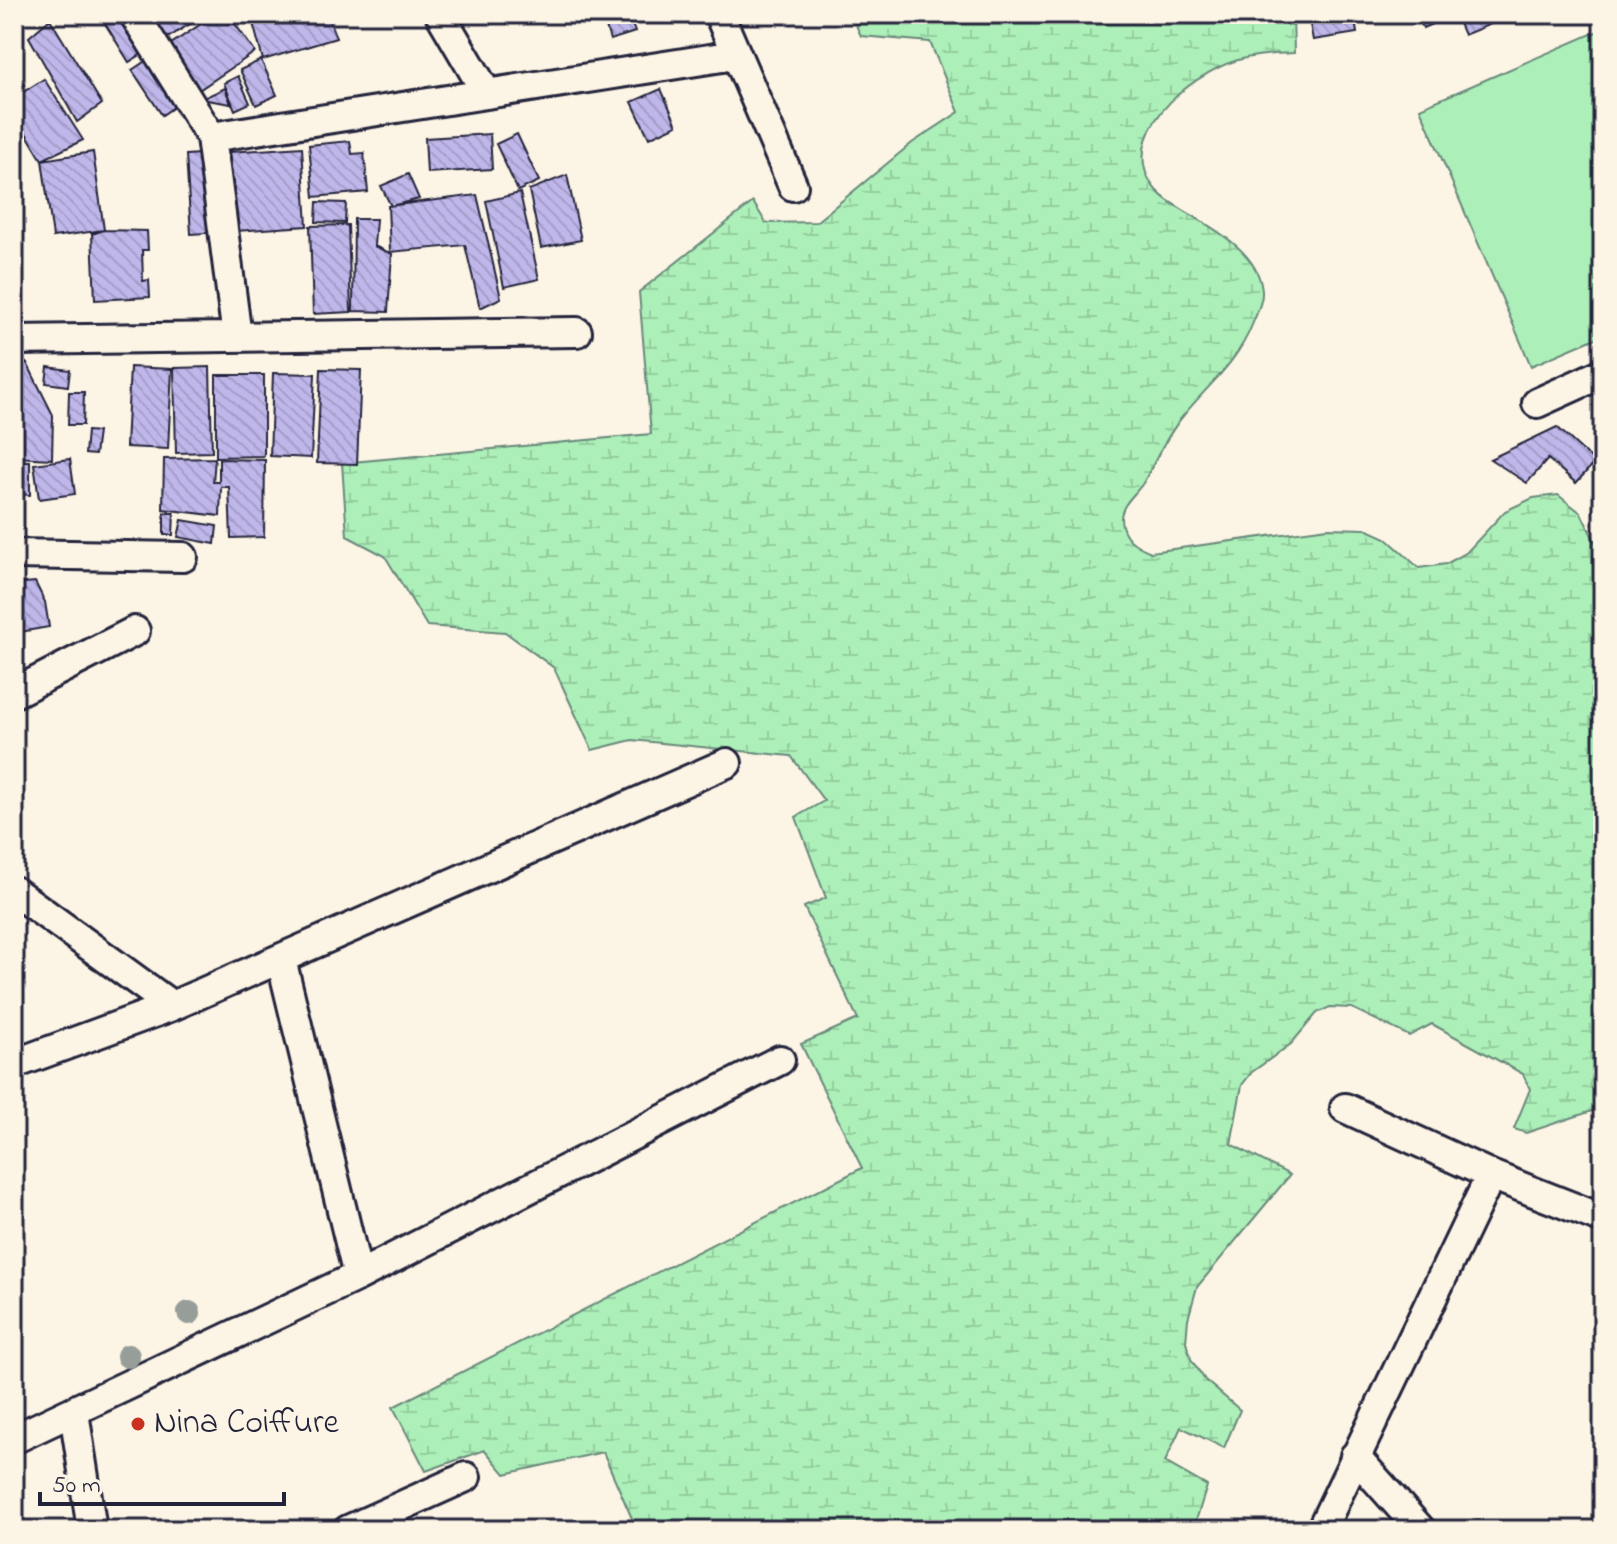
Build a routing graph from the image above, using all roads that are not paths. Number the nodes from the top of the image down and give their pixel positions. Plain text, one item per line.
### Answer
1 (134, 14) edge
2 (440, 14) edge
3 (719, 14) edge
4 (735, 55) junction
5 (487, 94) junction
6 (211, 137) junction
7 (793, 186) dead end
8 (577, 332) dead end
9 (237, 337) junction
10 (14, 340) edge
11 (1603, 373) edge
12 (1537, 403) dead end
13 (14, 554) edge
14 (183, 557) dead end
15 (135, 631) dead end
16 (14, 693) edge
17 (727, 763) dead end
18 (14, 891) edge
19 (281, 959) junction
20 (172, 1006) junction
21 (780, 1060) dead end
22 (14, 1064) edge
23 (1345, 1108) dead end
24 (1491, 1175) junction
25 (1603, 1219) edge
26 (358, 1276) junction
27 (74, 1412) junction
28 (14, 1439) edge
29 (1355, 1456) junction
30 (466, 1477) dead end
31 (92, 1530) edge
32 (348, 1530) edge
33 (1321, 1530) edge
34 (1421, 1530) edge

1 - 6 street
2 - 5 street
3 - 4 street
4 - 5 street
4 - 7 street
5 - 6 street
6 - 9 street
8 - 9 street
9 - 10 street
11 - 12 street
13 - 14 street
15 - 16 street
17 - 19 street
18 - 20 street
19 - 20 street
19 - 26 street
20 - 22 street
21 - 26 street
23 - 24 street
24 - 25 street
24 - 29 street
26 - 27 street
27 - 28 street
27 - 31 street
29 - 33 street
29 - 34 street
30 - 32 street

